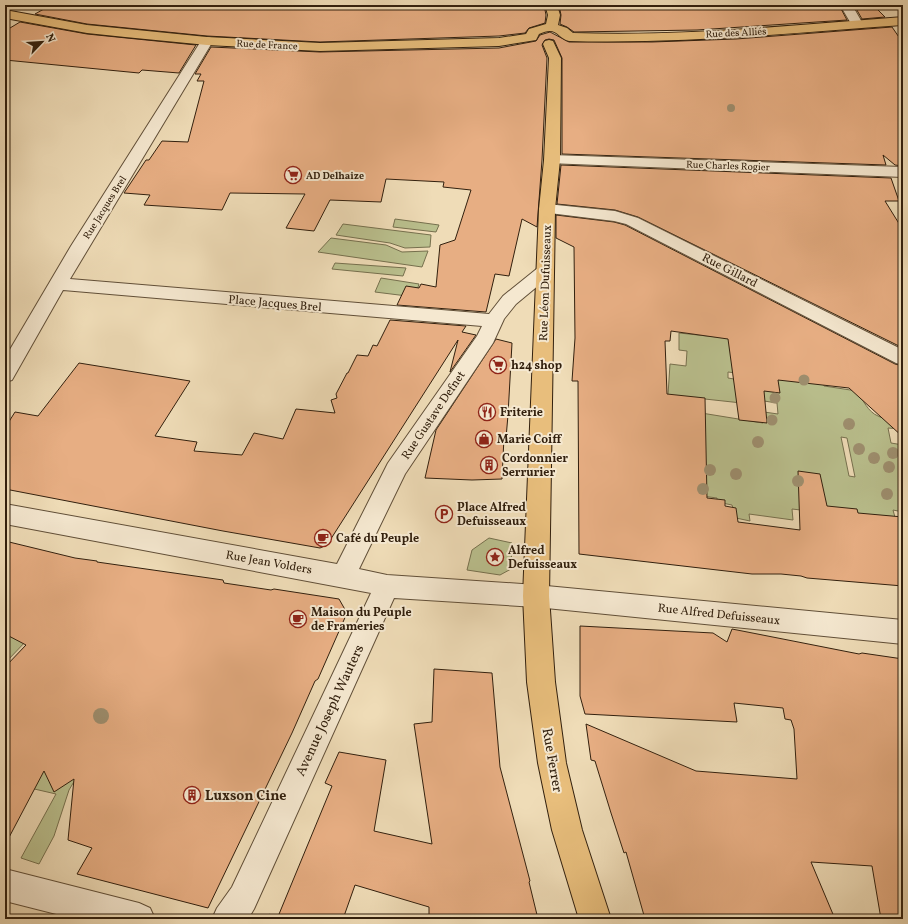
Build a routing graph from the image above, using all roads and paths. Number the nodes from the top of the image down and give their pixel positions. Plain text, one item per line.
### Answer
1 (551, 5) edge
2 (846, 5) edge
3 (5, 14) edge
4 (903, 21) edge
5 (857, 24) junction
6 (550, 36) junction
7 (207, 41) junction
8 (552, 160) junction
9 (903, 172) edge
10 (547, 209) junction
11 (545, 271) junction
12 (58, 284) junction
13 (492, 321) junction
14 (903, 358) edge
15 (5, 375) edge
16 (5, 514) edge
17 (343, 576) junction
18 (387, 586) junction
19 (536, 596) junction
20 (903, 632) edge
21 (5, 885) edge
22 (139, 919) edge
23 (228, 919) edge
24 (595, 919) edge

1 - 6 main road
2 - 5 street
3 - 7 main road, Rue de France
4 - 5 main road, Rue des Alliés
5 - 6 main road, Rue des Alliés
6 - 7 main road, Rue de France
6 - 8 main road, Rue Léon Dufuisseaux
7 - 12 street, Rue Jacques Brel
8 - 9 street, Rue Charles Rogier
8 - 10 main road, Rue Léon Dufuisseaux
10 - 11 main road, Rue Léon Dufuisseaux
10 - 14 street, Rue Gillard
11 - 13 street, Rue Gustave Defnet
11 - 19 main road, Rue Léon Dufuisseaux
12 - 13 street, Place Jacques Brel
12 - 15 street, Rue Jacques Brel
13 - 17 street, Rue Gustave Defnet
16 - 17 street, Rue Jean Volders
17 - 18 street, Rue Jean Volders
18 - 19 street, Rue Jean Volders
18 - 23 street, Avenue Joseph Wauters
19 - 20 street, Rue Alfred Defuisseaux
19 - 24 main road, Rue Ferrer
21 - 22 street

